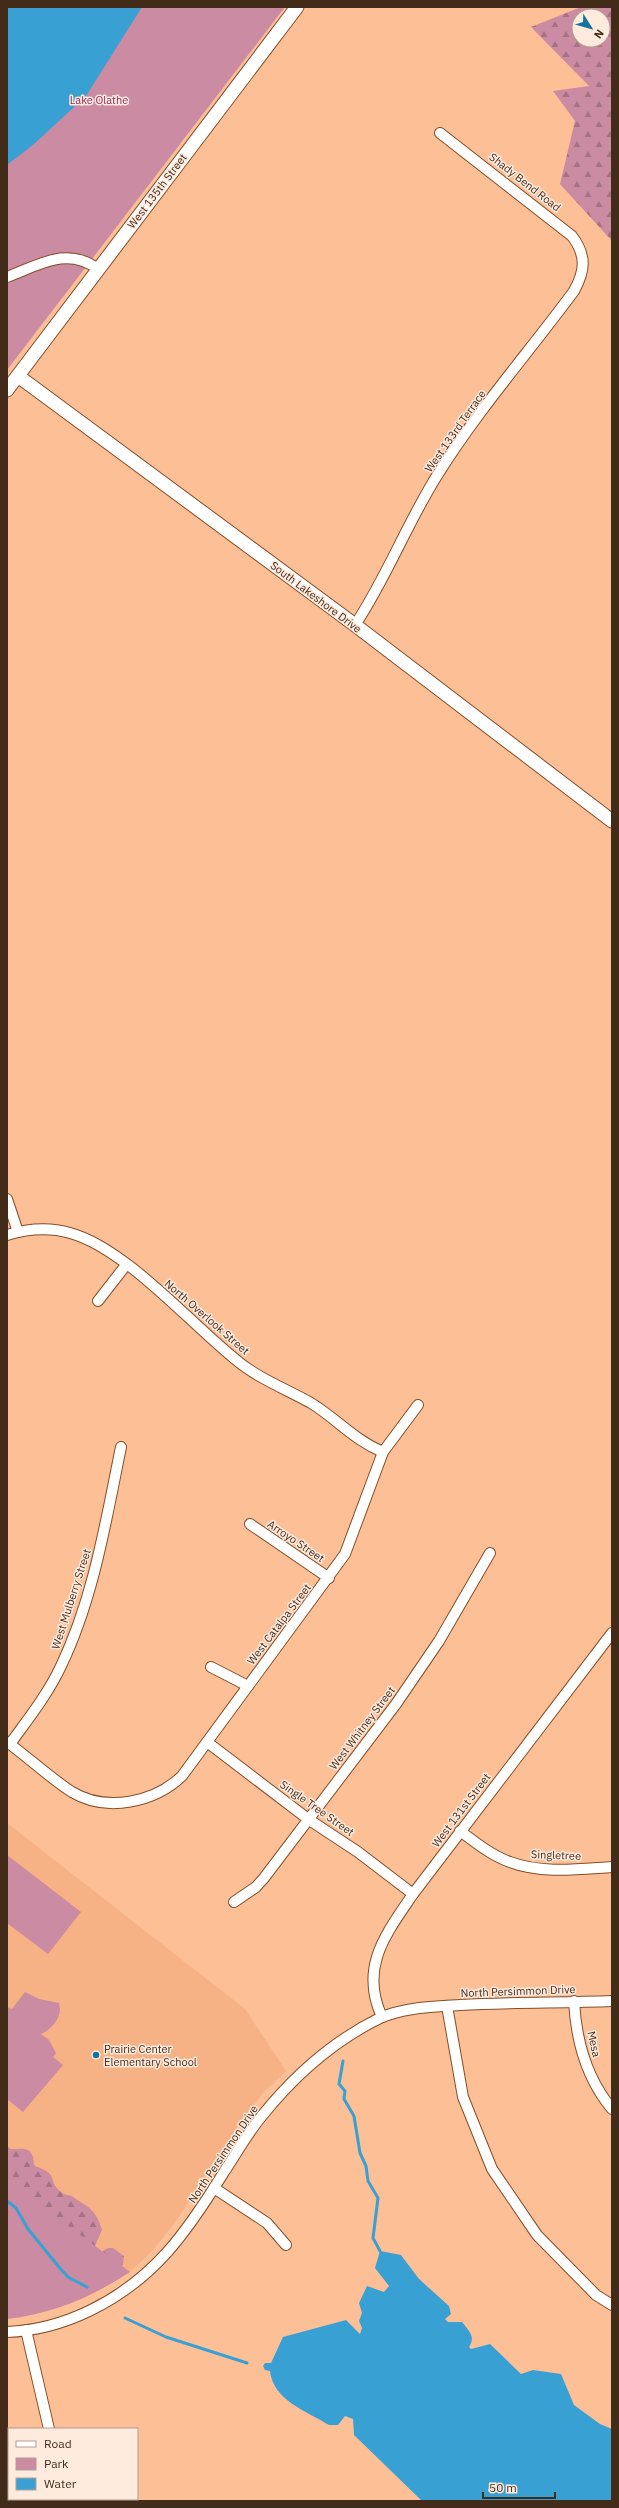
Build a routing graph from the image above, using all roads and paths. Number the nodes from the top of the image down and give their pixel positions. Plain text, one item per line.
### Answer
1 (297, 7) edge
2 (440, 133) dead end
3 (584, 259) joint
4 (98, 269) junction
5 (7, 277) edge
6 (18, 376) junction
7 (7, 390) edge
8 (355, 625) junction
9 (612, 821) edge
10 (7, 1199) edge
11 (18, 1232) junction
12 (7, 1235) edge
13 (126, 1265) junction
14 (98, 1301) dead end
15 (418, 1405) dead end
16 (122, 1447) dead end
17 (383, 1452) junction
18 (250, 1524) dead end
19 (490, 1553) dead end
20 (329, 1578) junction
21 (612, 1633) edge
22 (211, 1667) dead end
23 (248, 1686) junction
24 (207, 1742) junction
25 (8, 1743) edge
26 (308, 1819) junction
27 (460, 1831) junction
28 (612, 1867) edge
29 (413, 1894) junction
30 (234, 1902) dead end
31 (574, 2001) junction
32 (612, 2001) edge
33 (447, 2006) junction
34 (382, 2017) junction
35 (612, 2109) edge
36 (214, 2188) junction
37 (286, 2245) dead end
38 (612, 2306) edge
39 (26, 2330) junction
40 (7, 2332) edge
41 (49, 2428) edge

1 - 4 street, West 135th Street
2 - 3 street, Shady Bend Road
3 - 8 street, West 133rd Terrace
4 - 5 street
4 - 6 street, West 135th Street
6 - 7 street, West 135th Street
6 - 8 street, South Lakeshore Drive
8 - 9 street, South Lakeshore Drive
10 - 11 street
11 - 12 street, North Overlook Street
11 - 13 street, North Overlook Street
13 - 14 street
13 - 17 street, North Overlook Street
15 - 17 street, West Catalpa Street
16 - 25 street, West Mulberry Street
17 - 20 street, West Catalpa Street
18 - 20 street, Arroyo Street
19 - 26 street, West Whitney Street
20 - 23 street, West Catalpa Street
21 - 27 street, West 131st Street
22 - 23 street
23 - 24 street, West Catalpa Street
24 - 25 street, West Catalpa Street
24 - 26 street, Single Tree Street
26 - 29 street, Single Tree Street
26 - 30 street, West Whitney Street
27 - 28 street, Singletree
27 - 29 street, West 131st Street
29 - 34 street, West 131st Street
31 - 32 street, North Persimmon Drive
31 - 33 street, North Persimmon Drive
31 - 35 street, Mesa
33 - 34 street, North Persimmon Drive
33 - 38 street
34 - 36 street, North Persimmon Drive
36 - 37 street
36 - 39 street, North Persimmon Drive
39 - 40 street, North Persimmon Drive
39 - 41 street

